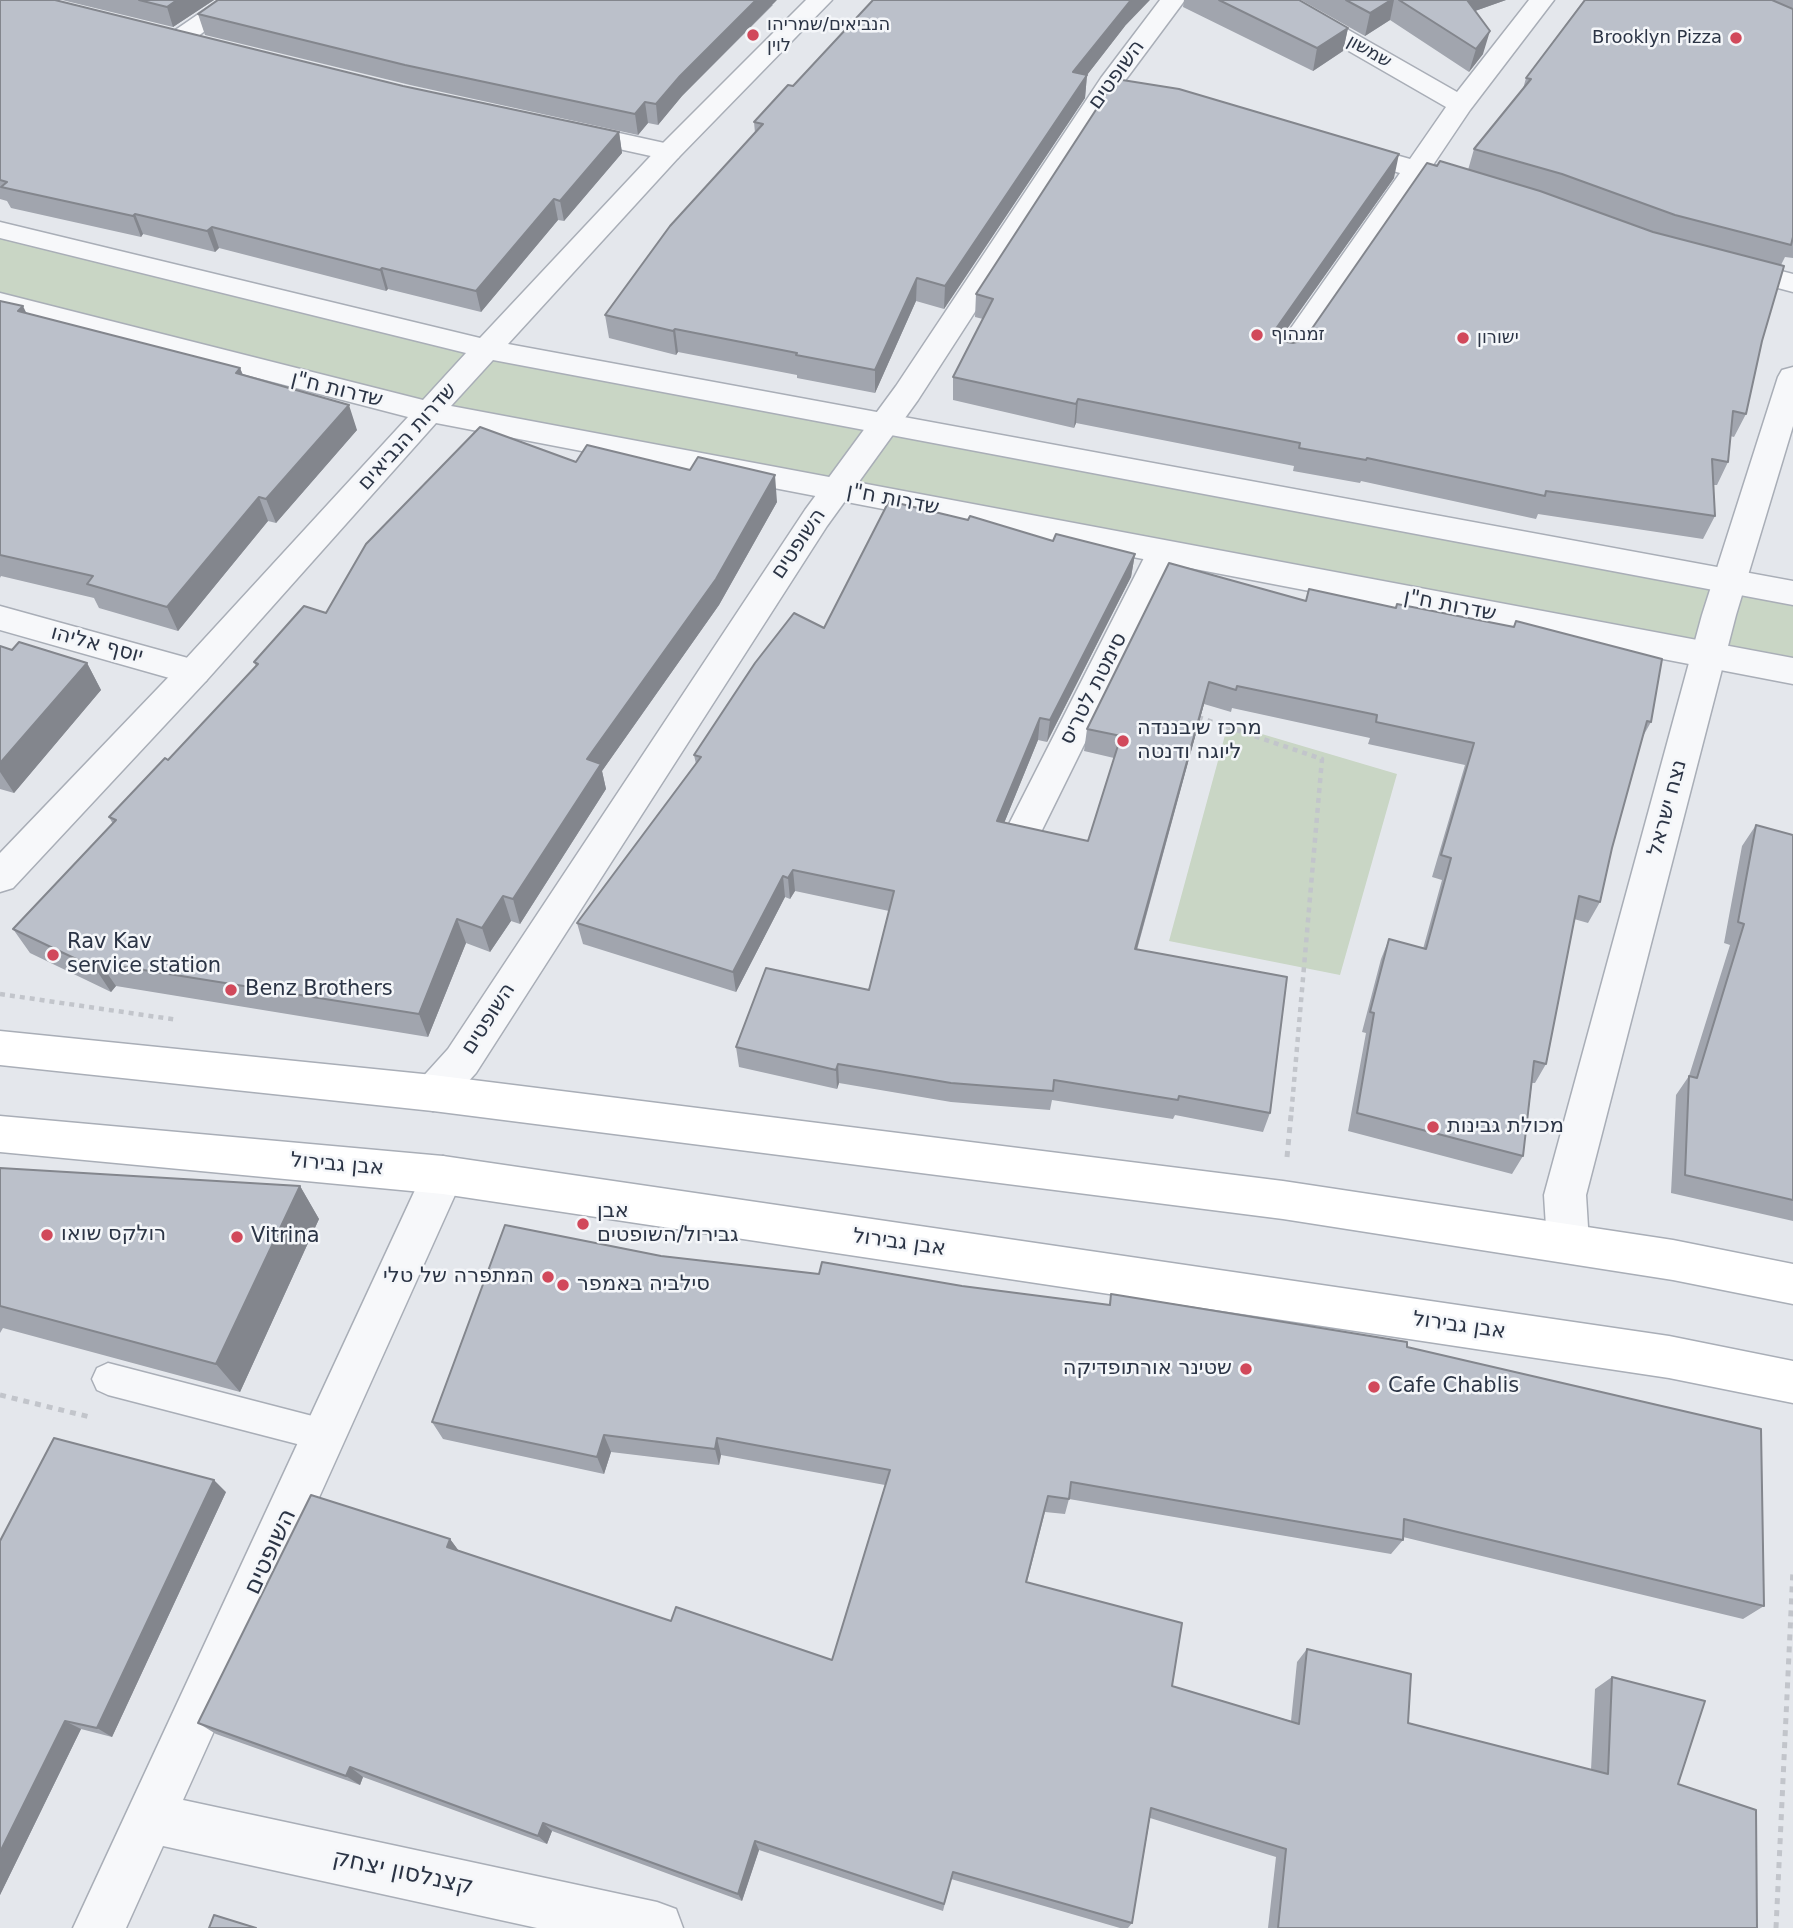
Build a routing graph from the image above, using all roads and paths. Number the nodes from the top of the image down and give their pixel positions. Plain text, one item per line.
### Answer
1 (235, 0) edge
2 (820, 0) edge
3 (1172, 0) edge
4 (1278, 0) edge
5 (1542, 0) edge
6 (151, 33) edge
7 (177, 40) junction
8 (203, 46) edge
9 (1110, 83) junction
10 (1136, 90) edge
11 (1461, 105) junction
12 (546, 125) edge
13 (1324, 143) edge
14 (669, 152) junction
15 (1417, 169) junction
16 (1493, 191) edge
17 (0, 230) edge
18 (1705, 260) edge
19 (1793, 284) edge
20 (0, 302) edge
21 (486, 348) junction
22 (1287, 355) edge
23 (1793, 377) edge
24 (430, 412) junction
25 (884, 424) junction
26 (835, 489) junction
27 (1163, 552) junction
28 (1729, 582) junction
29 (1793, 593) edge
30 (0, 618) edge
31 (1709, 655) junction
32 (1793, 671) edge
33 (194, 672) junction
34 (1190, 714) edge
35 (1026, 826) edge
36 (0, 877) edge
37 (0, 994) edge
38 (126, 1013) dead end
39 (0, 1048) edge
40 (433, 1093) junction
41 (0, 1134) edge
42 (443, 1175) junction
43 (1283, 1200) junction
44 (1568, 1243) junction
45 (1793, 1284) edge
46 (108, 1379) edge
47 (1793, 1382) edge
48 (324, 1435) junction
49 (1793, 1569) edge
50 (149, 1818) junction
51 (99, 1928) edge
52 (657, 1928) edge
53 (1776, 1928) edge

1 - 7 street
2 - 14 street, שדרות הנביאים
3 - 9 street, השופטים
4 - 11 street, שמשון
5 - 11 street
6 - 7 street
7 - 8 street
9 - 10 street
9 - 25 street, השופטים
11 - 15 street
12 - 14 street
13 - 15 street
14 - 21 street, שדרות הנביאים
15 - 16 street
15 - 22 street
17 - 21 street
18 - 19 street
20 - 24 street, שדרות ח"ן
21 - 24 street, שדרות הנביאים
21 - 25 street
23 - 28 street, נצח ישראל
24 - 26 street, שדרות ח"ן
24 - 33 street, שדרות הנביאים
25 - 26 street, השופטים
25 - 28 street
26 - 27 street, שדרות ח"ן
26 - 40 street, השופטים
27 - 31 street, שדרות ח"ן
27 - 35 street, סימטת לטריס
28 - 29 street
28 - 31 street, נצח ישראל
30 - 33 street, יוסף אליהו
31 - 32 street, שדרות ח"ן
31 - 44 street, נצח ישראל
33 - 36 street, שדרות הנביאים
34 - 43 path
37 - 38 path
39 - 40 main road
40 - 43 main road
41 - 42 main road, אבן גבירול
42 - 47 main road, אבן גבירול
42 - 48 street, השופטים
43 - 44 main road
44 - 45 main road
46 - 48 lane
48 - 50 street, השופטים
49 - 53 path
50 - 51 street, השופטים
50 - 52 street, קצנלסון יצחק

